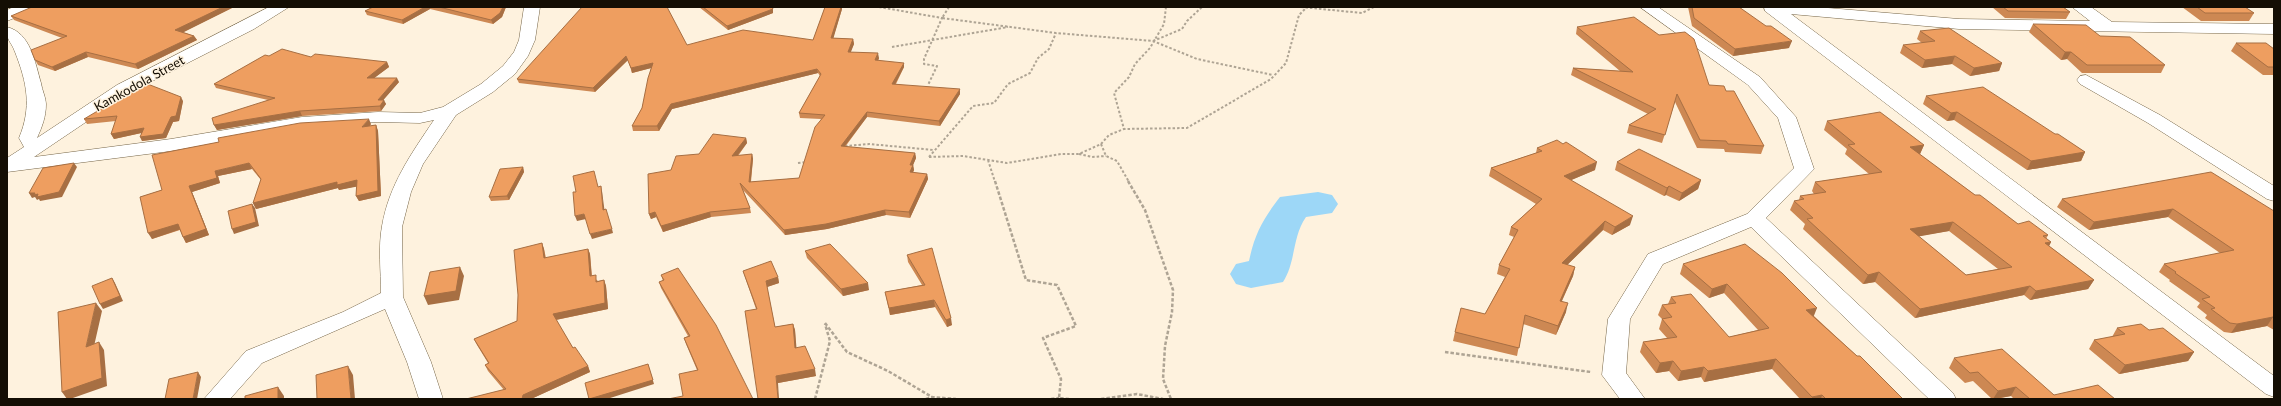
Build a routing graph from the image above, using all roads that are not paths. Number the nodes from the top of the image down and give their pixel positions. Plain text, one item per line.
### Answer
1 (28, 7) edge
2 (281, 7) edge
3 (532, 7) edge
4 (1648, 7) edge
5 (1767, 7) edge
6 (1894, 7) edge
7 (2080, 7) edge
8 (7, 16) edge
9 (1914, 20) junction
10 (2106, 25) junction
11 (2274, 29) edge
12 (7, 32) edge
13 (2086, 80) dead end
14 (449, 111) junction
15 (33, 147) junction
16 (7, 168) edge
17 (2274, 195) edge
18 (1754, 218) junction
19 (392, 296) junction
20 (2274, 388) edge
21 (216, 399) edge
22 (431, 399) edge
23 (1633, 399) edge
24 (1944, 399) edge

1 - 8 street
2 - 15 street, Kamkodola Street
3 - 14 street
4 - 18 street
5 - 9 street
5 - 20 street
6 - 9 street
7 - 10 street
9 - 10 street
10 - 11 street
12 - 15 street
13 - 17 street
14 - 16 street
14 - 19 street
15 - 16 street, Kamkodola Street
18 - 23 street
18 - 24 street
19 - 21 street
19 - 22 street

